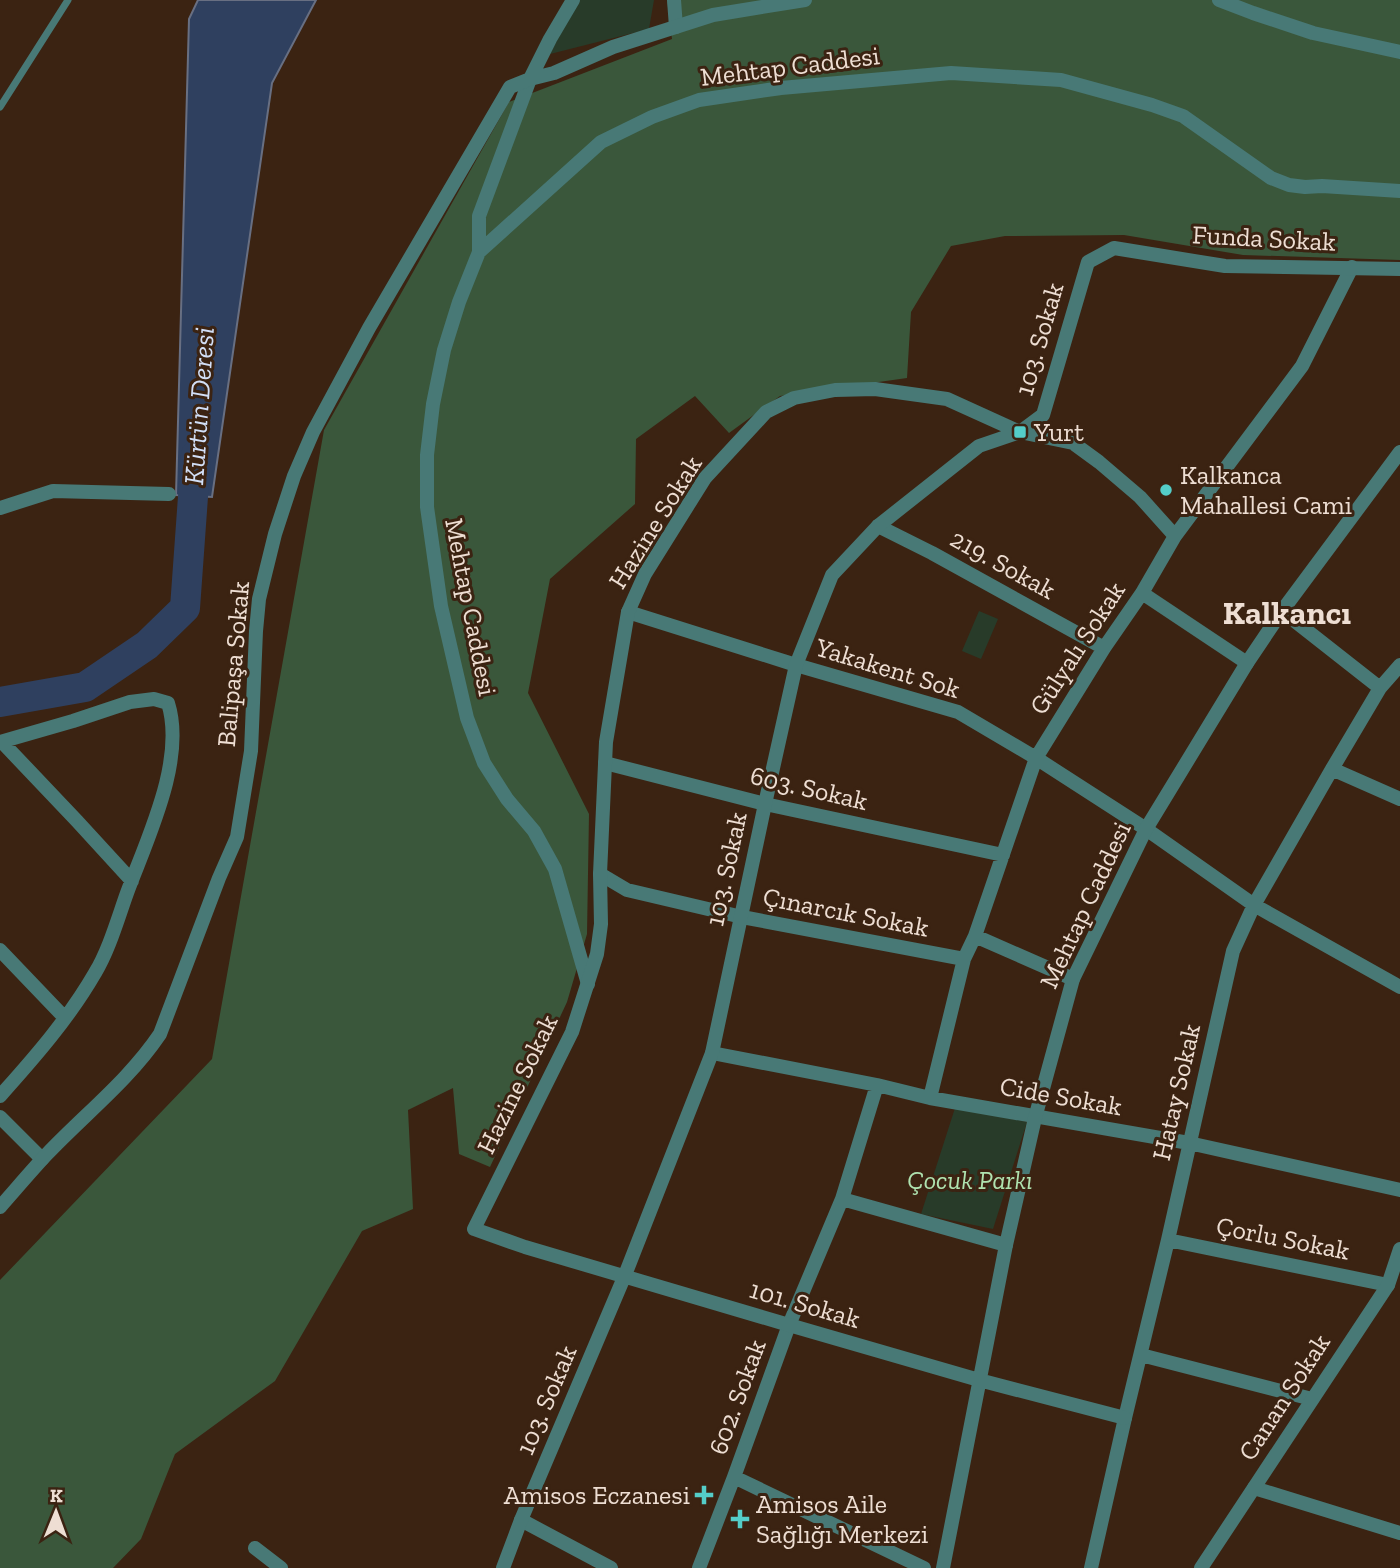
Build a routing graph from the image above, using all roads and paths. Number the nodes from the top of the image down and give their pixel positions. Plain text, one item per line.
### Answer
1 (68, 0) edge
2 (573, 0) edge
3 (674, 0) edge
4 (805, 0) edge
5 (1219, 0) edge
6 (676, 27) junction
7 (1400, 52) edge
8 (530, 79) junction
9 (0, 107) edge
10 (1400, 191) edge
11 (479, 252) junction
12 (1087, 262) joint
13 (1352, 267) junction
14 (1400, 268) edge
15 (1020, 432) junction
16 (1400, 452) edge
17 (169, 494) dead end
18 (0, 508) edge
19 (878, 526) junction
20 (1175, 536) junction
21 (1142, 593) junction
22 (1282, 611) junction
23 (628, 612) junction
24 (1104, 648) junction
25 (1247, 663) junction
26 (796, 665) junction
27 (1400, 665) edge
28 (1380, 688) junction
29 (1, 742) edge
30 (1036, 758) junction
31 (605, 763) junction
32 (1332, 769) junction
33 (1400, 799) edge
34 (765, 804) junction
35 (1146, 829) junction
36 (1003, 855) junction
37 (600, 874) junction
38 (132, 881) junction
39 (1254, 905) junction
40 (742, 917) junction
41 (975, 936) junction
42 (0, 950) edge
43 (964, 959) junction
44 (1073, 979) junction
45 (588, 984) junction
46 (1400, 987) edge
47 (65, 1018) junction
48 (712, 1053) junction
49 (877, 1085) junction
50 (0, 1096) edge
51 (930, 1098) junction
52 (0, 1117) edge
53 (1035, 1118) junction
54 (1189, 1143) junction
55 (43, 1159) junction
56 (1400, 1191) edge
57 (842, 1199) junction
58 (0, 1207) edge
59 (474, 1229) joint
60 (1168, 1240) junction
61 (1006, 1245) junction
62 (1400, 1249) edge
63 (625, 1275) junction
64 (1388, 1285) junction
65 (789, 1325) junction
66 (1141, 1355) junction
67 (979, 1380) junction
68 (1312, 1399) junction
69 (1125, 1418) junction
70 (734, 1477) junction
71 (1254, 1488) junction
72 (522, 1520) junction
73 (1400, 1533) edge
74 (255, 1548) dead end
75 (281, 1568) edge
76 (503, 1568) edge
77 (611, 1568) edge
78 (699, 1568) edge
79 (924, 1568) edge
80 (943, 1568) edge
81 (1091, 1568) edge
82 (1202, 1568) edge

1 - 9 lane
2 - 8 street, Balipaşa Sokak
3 - 6 street
4 - 6 street
5 - 7 street
6 - 8 street
8 - 11 street, Balipaşa Sokak
8 - 55 street, Balipaşa Sokak
10 - 11 street, Mehtap Caddesi
11 - 45 street, Mehtap Caddesi
12 - 13 street, Funda Sokak
12 - 15 street, 103. Sokak
13 - 14 street, Funda Sokak
13 - 20 street, Gülyalı Sokak
15 - 19 street, 103. Sokak
15 - 20 street, Hazine Sokak
15 - 23 street, Hazine Sokak
16 - 22 street, Mehtap Caddesi
17 - 18 street
19 - 24 street, 219. Sokak
19 - 26 street, 103. Sokak
20 - 21 street, Gülyalı Sokak
21 - 24 street, Gülyalı Sokak
21 - 25 street
22 - 25 street, Mehtap Caddesi
22 - 28 street
23 - 26 street, Yakakent Sok
23 - 31 street, Hazine Sokak
24 - 30 street, Gülyalı Sokak
25 - 35 street, Mehtap Caddesi
26 - 30 street, Yakakent Sok
26 - 34 street, 103. Sokak
27 - 28 street, Hatay Sokak
28 - 32 street, Hatay Sokak
29 - 38 street
29 - 38 street
30 - 35 street, Yakakent Sok
30 - 36 street, Gülyalı Sokak
31 - 34 street, 603. Sokak
31 - 37 street, Hazine Sokak
32 - 33 street
32 - 39 street, Hatay Sokak
34 - 36 street, 603. Sokak
34 - 40 street, 103. Sokak
35 - 39 street, Yakakent Sok
35 - 44 street, Mehtap Caddesi
36 - 41 street, Gülyalı Sokak
37 - 40 street, Çınarcık Sokak
37 - 45 street, Hazine Sokak
38 - 47 street
39 - 46 street, Yakakent Sok
39 - 54 street, Hatay Sokak
40 - 43 street, Çınarcık Sokak
40 - 48 street, 103. Sokak
41 - 43 street, Gülyalı Sokak
41 - 44 street
42 - 47 street
43 - 51 street, Gülyalı Sokak
44 - 53 street, Mehtap Caddesi
45 - 59 street, Hazine Sokak
47 - 50 street
48 - 49 street, Cide Sokak
48 - 63 street, 103. Sokak
49 - 51 street, Cide Sokak
49 - 57 street, 602. Sokak
51 - 53 street, Cide Sokak
52 - 55 street
53 - 54 street, Cide Sokak
53 - 61 street, Mehtap Caddesi
54 - 56 street, Cide Sokak
54 - 60 street, Hatay Sokak
55 - 58 street, Balipaşa Sokak
57 - 61 street
57 - 65 street, 602. Sokak
59 - 63 street, 101. Sokak
60 - 64 street, Çorlu Sokak
60 - 66 street, Hatay Sokak
61 - 67 street, Mehtap Caddesi
62 - 64 street, Canan Sokak
63 - 65 street, 101. Sokak
63 - 72 street, 103. Sokak
64 - 68 street, Canan Sokak
65 - 67 street, 101. Sokak
65 - 70 street, 602. Sokak
66 - 68 street
66 - 69 street, Hatay Sokak
67 - 69 street, 101. Sokak
67 - 80 street, Mehtap Caddesi
68 - 71 street, Canan Sokak
69 - 81 street, Hatay Sokak
70 - 78 street, 602. Sokak
70 - 79 street
71 - 73 street
71 - 82 street, Canan Sokak
72 - 76 street, 103. Sokak
72 - 77 street
74 - 75 street

